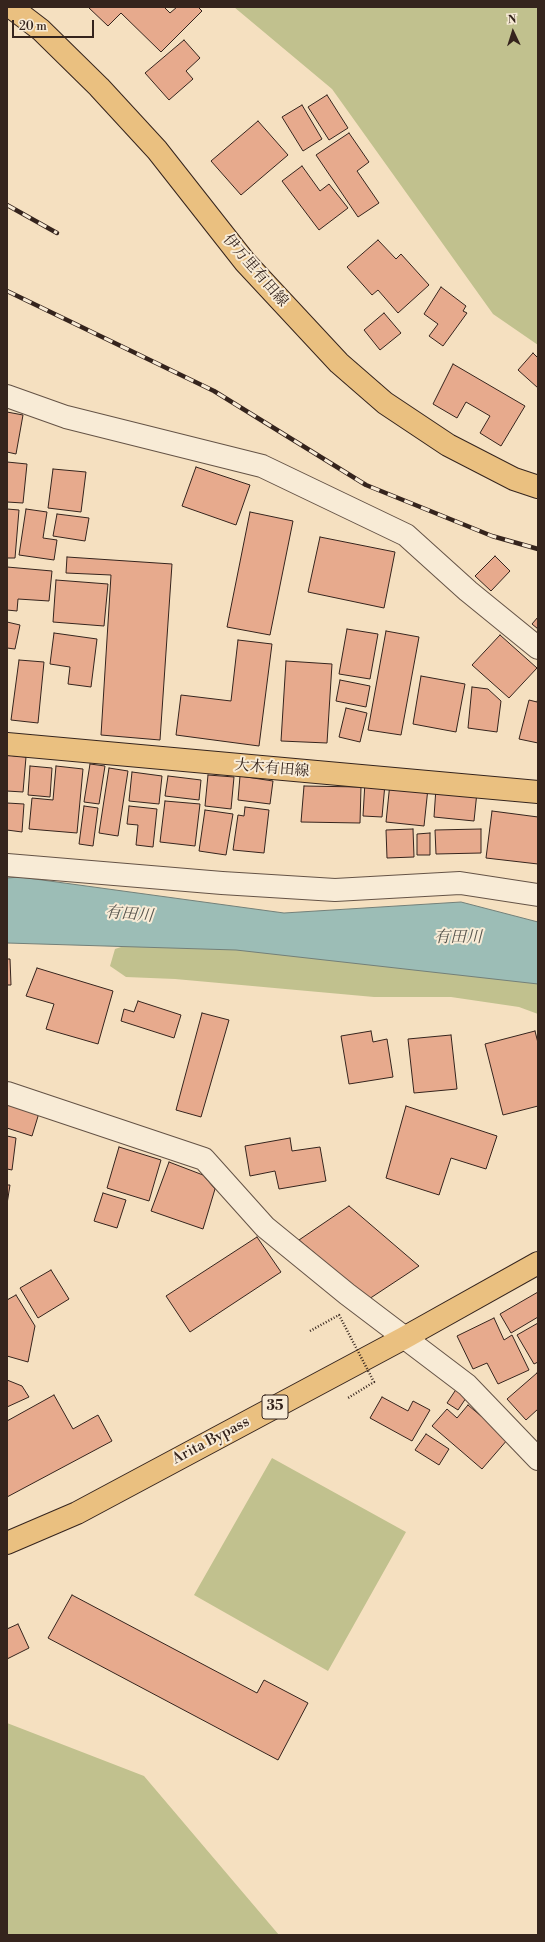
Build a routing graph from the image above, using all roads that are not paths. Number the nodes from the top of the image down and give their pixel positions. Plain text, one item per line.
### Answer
1 (11, 7) edge
2 (7, 396) edge
3 (538, 487) edge
4 (538, 648) edge
5 (7, 744) edge
6 (538, 792) edge
7 (7, 865) edge
8 (538, 896) edge
9 (7, 1093) edge
10 (538, 1263) edge
11 (404, 1338) junction
12 (538, 1459) edge
13 (7, 1543) edge

1 - 3 main road, 伊万里有田線
2 - 4 street
5 - 6 main road, 大木有田線
7 - 8 street
9 - 11 street
10 - 11 main road, Arita Bypass / 35
11 - 12 street
11 - 13 main road, Arita Bypass / 35

